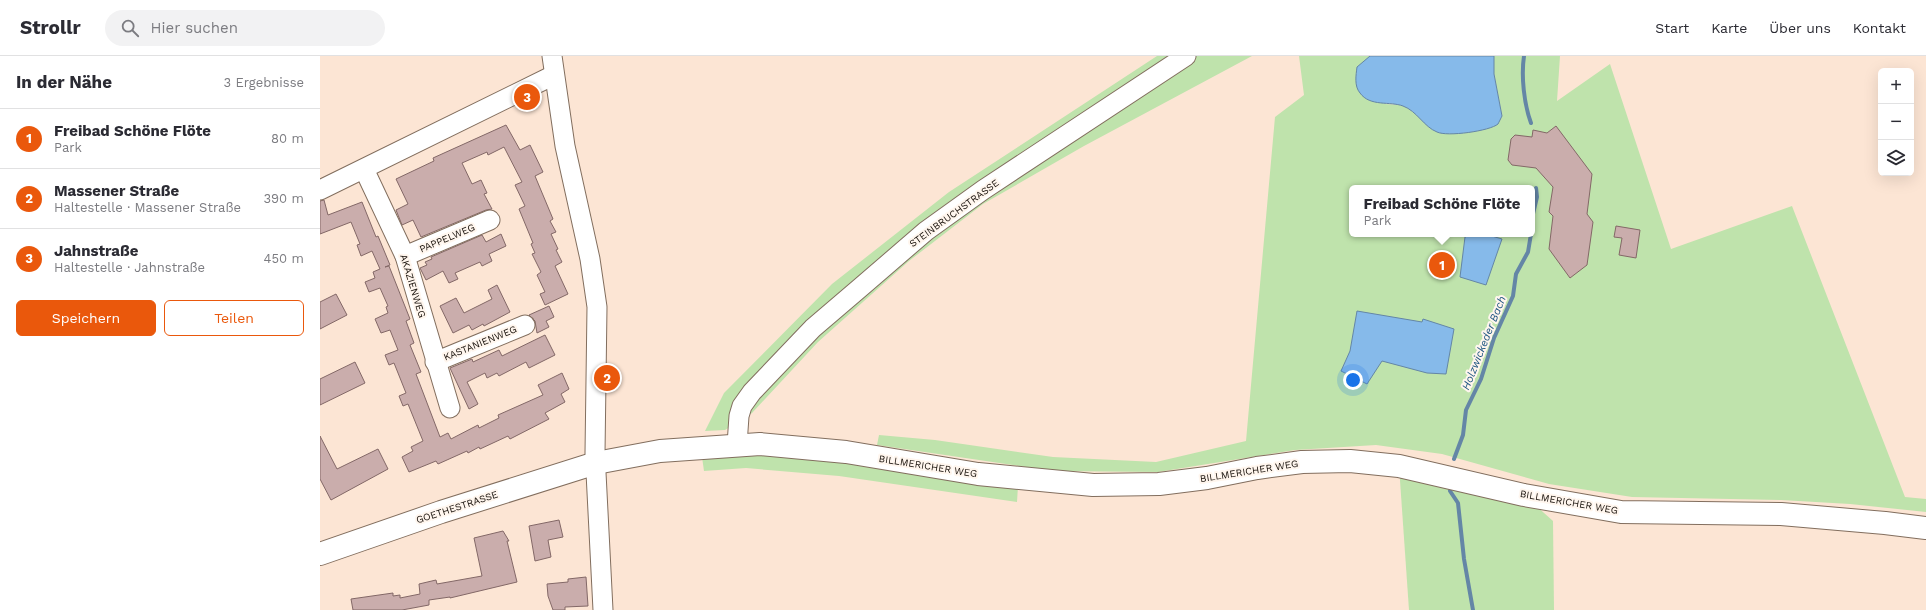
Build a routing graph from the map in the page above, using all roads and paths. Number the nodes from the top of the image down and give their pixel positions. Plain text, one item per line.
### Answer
1 (552, 56) edge
2 (1186, 56) edge
3 (554, 75) junction
4 (364, 169) junction
5 (320, 190) edge
6 (490, 220) dead end
7 (405, 256) junction
8 (525, 325) dead end
9 (435, 362) junction
10 (450, 408) dead end
11 (738, 445) junction
12 (596, 463) junction
13 (1926, 528) edge
14 (321, 551) edge
15 (603, 610) edge

1 - 3 street
2 - 11 street, STEINBRUCHSTRASSE
3 - 4 street
3 - 12 street
4 - 5 street
4 - 7 street, AKAZIENWEG
6 - 7 street, PAPPELWEG
7 - 9 street, AKAZIENWEG
8 - 9 street, KASTANIENWEG
9 - 10 street, AKAZIENWEG
11 - 12 main road, BILLMERICHER WEG
11 - 13 main road, BILLMERICHER WEG
12 - 14 main road, GOETHESTRASSE
12 - 15 street

